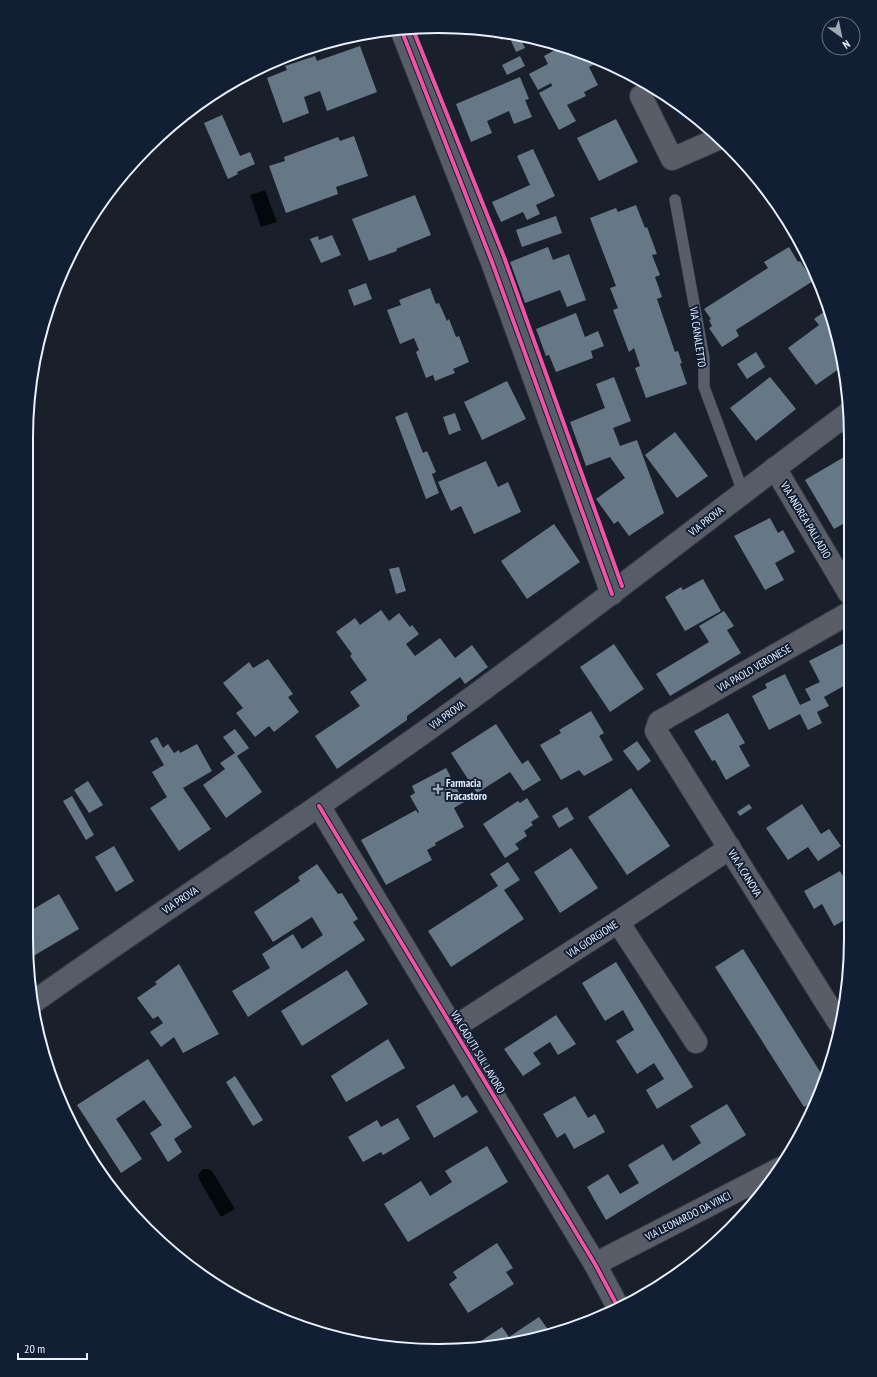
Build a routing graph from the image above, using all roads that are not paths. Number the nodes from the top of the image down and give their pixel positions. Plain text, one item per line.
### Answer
1 (403, 35) edge
2 (641, 96) dead end
3 (713, 141) edge
4 (675, 200) dead end
5 (843, 417) edge
6 (775, 468) junction
7 (743, 492) junction
8 (844, 585) edge
9 (612, 594) junction
10 (844, 616) edge
11 (659, 722) joint
12 (319, 806) junction
13 (730, 848) junction
14 (618, 922) junction
15 (38, 999) edge
16 (836, 1018) edge
17 (453, 1028) junction
18 (696, 1042) dead end
19 (768, 1175) edge
20 (595, 1264) junction
21 (616, 1303) edge

1 - 9 street
2 - 3 street
4 - 7 lane, VIA CANALETTO
5 - 6 main road, VIA PROVA
6 - 7 main road, VIA PROVA
6 - 8 street, VIA ANDREA PALLADIO
7 - 9 main road, VIA PROVA
9 - 12 main road, VIA PROVA
10 - 11 street, VIA PAOLO VERONESE
11 - 13 street, VIA A.CANOVA
12 - 15 main road, VIA PROVA
12 - 17 street, VIA CADUTI SUL LAVORO
13 - 14 street, VIA GIORGIONE
13 - 16 street, VIA A.CANOVA
14 - 17 street, VIA GIORGIONE
14 - 18 street
17 - 20 street, VIA CADUTI SUL LAVORO
19 - 20 street, VIA LEONARDO DA VINCI
20 - 21 street, VIA CADUTI SUL LAVORO

